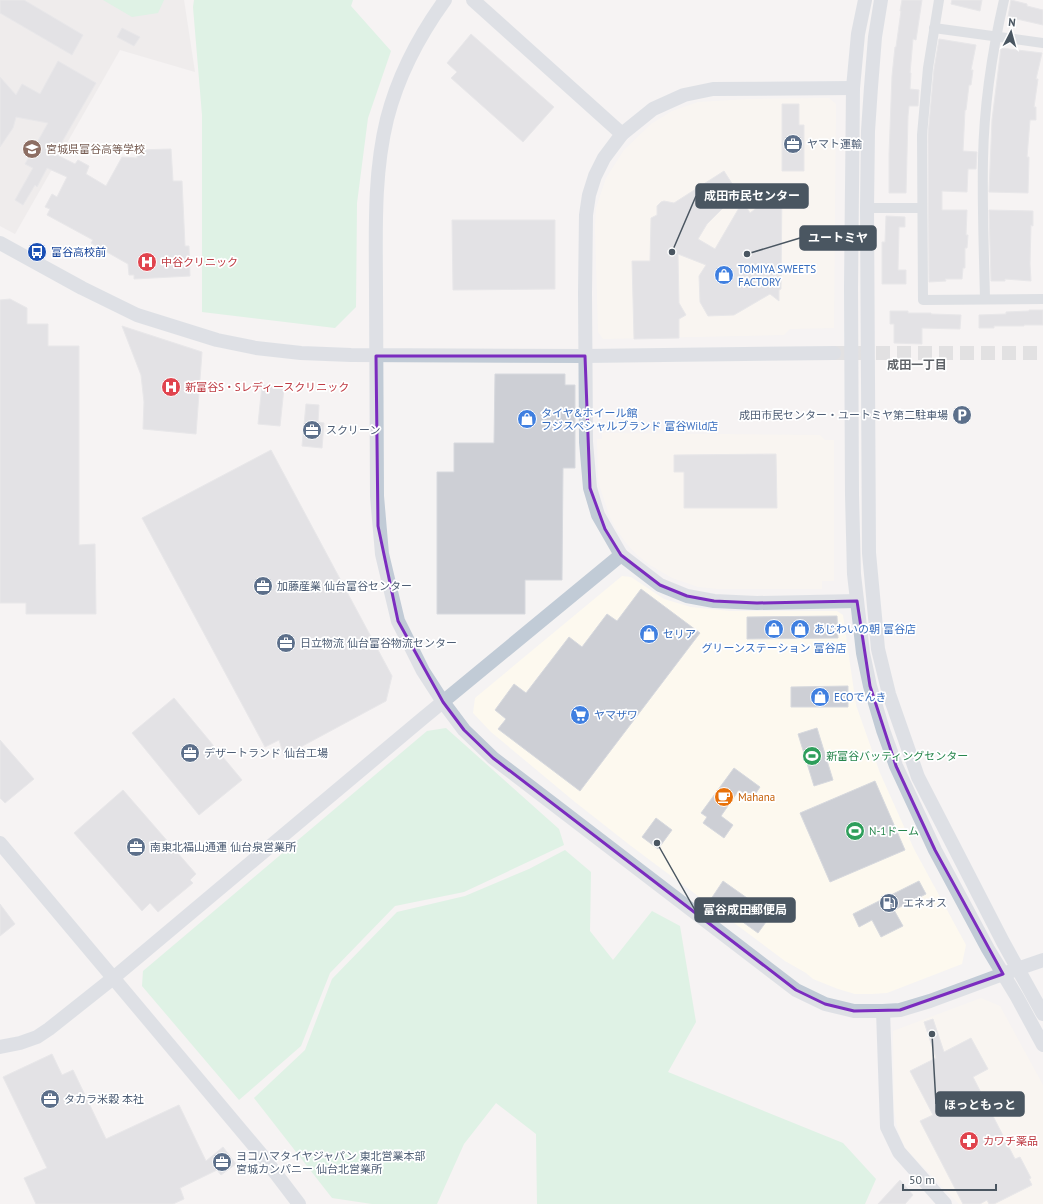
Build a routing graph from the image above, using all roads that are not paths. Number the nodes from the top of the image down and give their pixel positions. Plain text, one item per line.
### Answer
1 (445, 0) edge
2 (473, 0) edge
3 (865, 0) edge
4 (881, 0) edge
5 (939, 0) edge
6 (1004, 0) edge
7 (934, 28) junction
8 (996, 37) junction
9 (1043, 44) edge
10 (854, 88) junction
11 (622, 134) junction
12 (867, 208) junction
13 (922, 208) junction
14 (0, 243) edge
15 (985, 299) junction
16 (1043, 299) edge
17 (834, 354) tunnel mouth
18 (376, 356) junction
19 (585, 356) junction
20 (621, 555) junction
21 (856, 601) junction
22 (443, 702) junction
23 (0, 844) edge
24 (1043, 960) edge
25 (1018, 968) junction
26 (1003, 974) junction
27 (112, 979) junction
28 (883, 1011) junction
29 (1043, 1014) edge
30 (1043, 1046) edge
31 (0, 1047) edge
32 (299, 1204) edge
33 (945, 1204) edge

1 - 18 street
2 - 11 street
3 - 10 street
4 - 12 street
5 - 7 street
6 - 8 street
7 - 8 street
7 - 13 street
8 - 9 street
8 - 15 street
10 - 11 street
10 - 21 street
11 - 19 street
12 - 13 street
12 - 25 street
13 - 15 street
14 - 18 street
15 - 16 street
17 - 19 street
18 - 19 street
18 - 22 street
19 - 20 street
20 - 21 street
20 - 22 street
21 - 26 street
22 - 27 street
22 - 28 street
23 - 27 street
24 - 25 street
25 - 26 street
25 - 29 street
26 - 28 street
26 - 30 street
27 - 31 street
27 - 32 street
28 - 33 street

